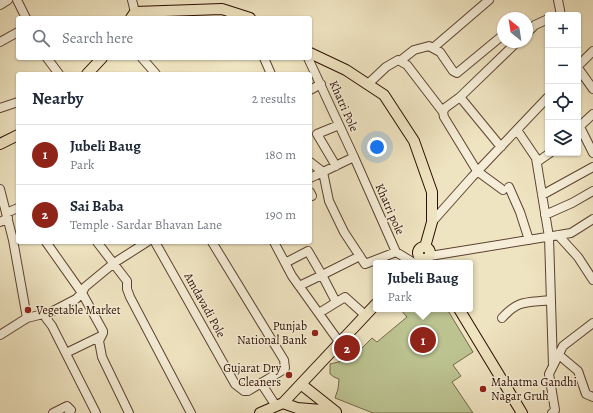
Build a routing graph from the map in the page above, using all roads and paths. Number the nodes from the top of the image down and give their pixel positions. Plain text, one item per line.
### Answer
1 (8, 0) edge
2 (17, 0) edge
3 (132, 0) edge
4 (489, 0) edge
5 (558, 0) edge
6 (0, 6) edge
7 (560, 12) edge
8 (133, 15) edge
9 (25, 16) edge
10 (244, 16) edge
11 (545, 20) edge
12 (533, 27) edge
13 (16, 33) edge
14 (497, 40) edge
15 (0, 42) edge
16 (433, 48) junction
17 (511, 48) edge
18 (593, 50) edge
19 (312, 54) edge
20 (48, 60) edge
21 (100, 60) edge
22 (144, 60) edge
23 (265, 60) edge
24 (309, 60) edge
25 (400, 61) junction
26 (581, 64) edge
27 (581, 71) edge
28 (58, 72) edge
29 (89, 72) edge
30 (154, 72) edge
31 (270, 72) edge
32 (322, 84) junction
33 (368, 84) junction
34 (312, 89) edge
35 (593, 89) edge
36 (460, 96) junction
37 (545, 100) edge
38 (16, 103) edge
39 (0, 108) edge
40 (443, 112) junction
41 (593, 114) edge
42 (339, 125) junction
43 (581, 125) edge
44 (517, 130) junction
45 (581, 131) edge
46 (314, 132) edge
47 (16, 136) edge
48 (0, 144) edge
49 (501, 147) junction
50 (593, 153) edge
51 (546, 156) edge
52 (354, 157) junction
53 (537, 162) junction
54 (312, 164) edge
55 (336, 166) junction
56 (593, 167) edge
57 (477, 171) junction
58 (323, 172) junction
59 (312, 177) edge
60 (0, 189) edge
61 (593, 191) edge
62 (542, 195) junction
63 (16, 209) edge
64 (7, 215) junction
65 (545, 215) junction
66 (593, 219) edge
67 (0, 222) edge
68 (432, 222) junction
69 (15, 231) edge
70 (558, 235) junction
71 (549, 237) junction
72 (529, 240) junction
73 (17, 244) edge
74 (47, 244) edge
75 (99, 244) edge
76 (213, 244) edge
77 (275, 244) edge
78 (157, 245) edge
79 (133, 246) edge
80 (396, 252) junction
81 (360, 256) junction
82 (423, 258) edge
83 (375, 260) edge
84 (373, 261) edge
85 (285, 263) junction
86 (114, 264) junction
87 (322, 275) junction
88 (593, 280) edge
89 (299, 286) junction
90 (82, 294) junction
91 (551, 300) junction
92 (336, 302) junction
93 (373, 307) edge
94 (51, 312) junction
95 (461, 312) edge
96 (319, 313) junction
97 (365, 315) junction
98 (27, 318) junction
99 (502, 318) dead end
100 (593, 323) edge
101 (0, 334) edge
102 (101, 336) junction
103 (340, 343) junction
104 (66, 353) junction
105 (559, 355) junction
106 (553, 366) junction
107 (261, 383) junction
108 (302, 385) junction
109 (593, 397) edge
110 (280, 404) junction
111 (337, 412) edge
112 (53, 413) edge
113 (69, 413) edge
114 (96, 413) edge
115 (129, 413) edge
116 (191, 413) edge
117 (260, 413) edge
118 (522, 413) edge
119 (552, 413) edge

1 - 6 street
2 - 9 street
3 - 8 street
4 - 16 street
5 - 7 street
8 - 10 main road
11 - 12 street
13 - 15 street
14 - 16 street
16 - 25 street
17 - 36 street
18 - 26 street
19 - 33 main road
20 - 28 street
21 - 29 main road
22 - 30 street
23 - 31 street
24 - 32 street, Khatri Pole
25 - 33 street
25 - 40 street
27 - 35 street
32 - 34 street
32 - 42 street, Khatri Pole
33 - 68 main road
36 - 40 street
36 - 49 street
37 - 44 street
38 - 39 street
40 - 57 street
41 - 43 street
42 - 46 street
42 - 52 street, Khatri Pole
44 - 49 street
44 - 53 street
45 - 50 street
46 - 55 street
47 - 48 main road
49 - 57 street
51 - 53 street
52 - 55 street
52 - 80 street, Khatri pole
53 - 62 street
54 - 58 street
55 - 58 street
56 - 62 street
57 - 68 street
57 - 72 street
58 - 59 street
58 - 81 street
60 - 64 street
61 - 65 street
62 - 65 street
63 - 64 street
64 - 67 street
64 - 69 street
65 - 71 street
66 - 70 street
68 - 82 main road
70 - 71 street
70 - 88 street
71 - 72 street
71 - 91 street
72 - 82 street
73 - 98 street
74 - 90 street
75 - 86 street
76 - 107 street, Amdavadi Pole
77 - 85 street
78 - 107 street, Amdavadi Pole
79 - 86 street
80 - 82 street, Khatri pole
80 - 83 street
81 - 84 street
81 - 87 street
85 - 87 street
85 - 89 street
86 - 90 street
86 - 116 street
87 - 89 street
87 - 92 street
89 - 96 street
90 - 94 street
90 - 102 street
91 - 99 street
91 - 106 street
92 - 96 street
92 - 97 street
93 - 97 main road
94 - 98 street
94 - 104 street
95 - 118 main road
96 - 103 street
97 - 103 main road
98 - 101 street
100 - 105 street
102 - 104 street
102 - 115 street
103 - 108 main road
104 - 114 street
105 - 106 street
105 - 109 street
106 - 119 street
107 - 110 street
108 - 110 main road
108 - 111 main road
110 - 111 main road
110 - 117 main road
112 - 113 street

